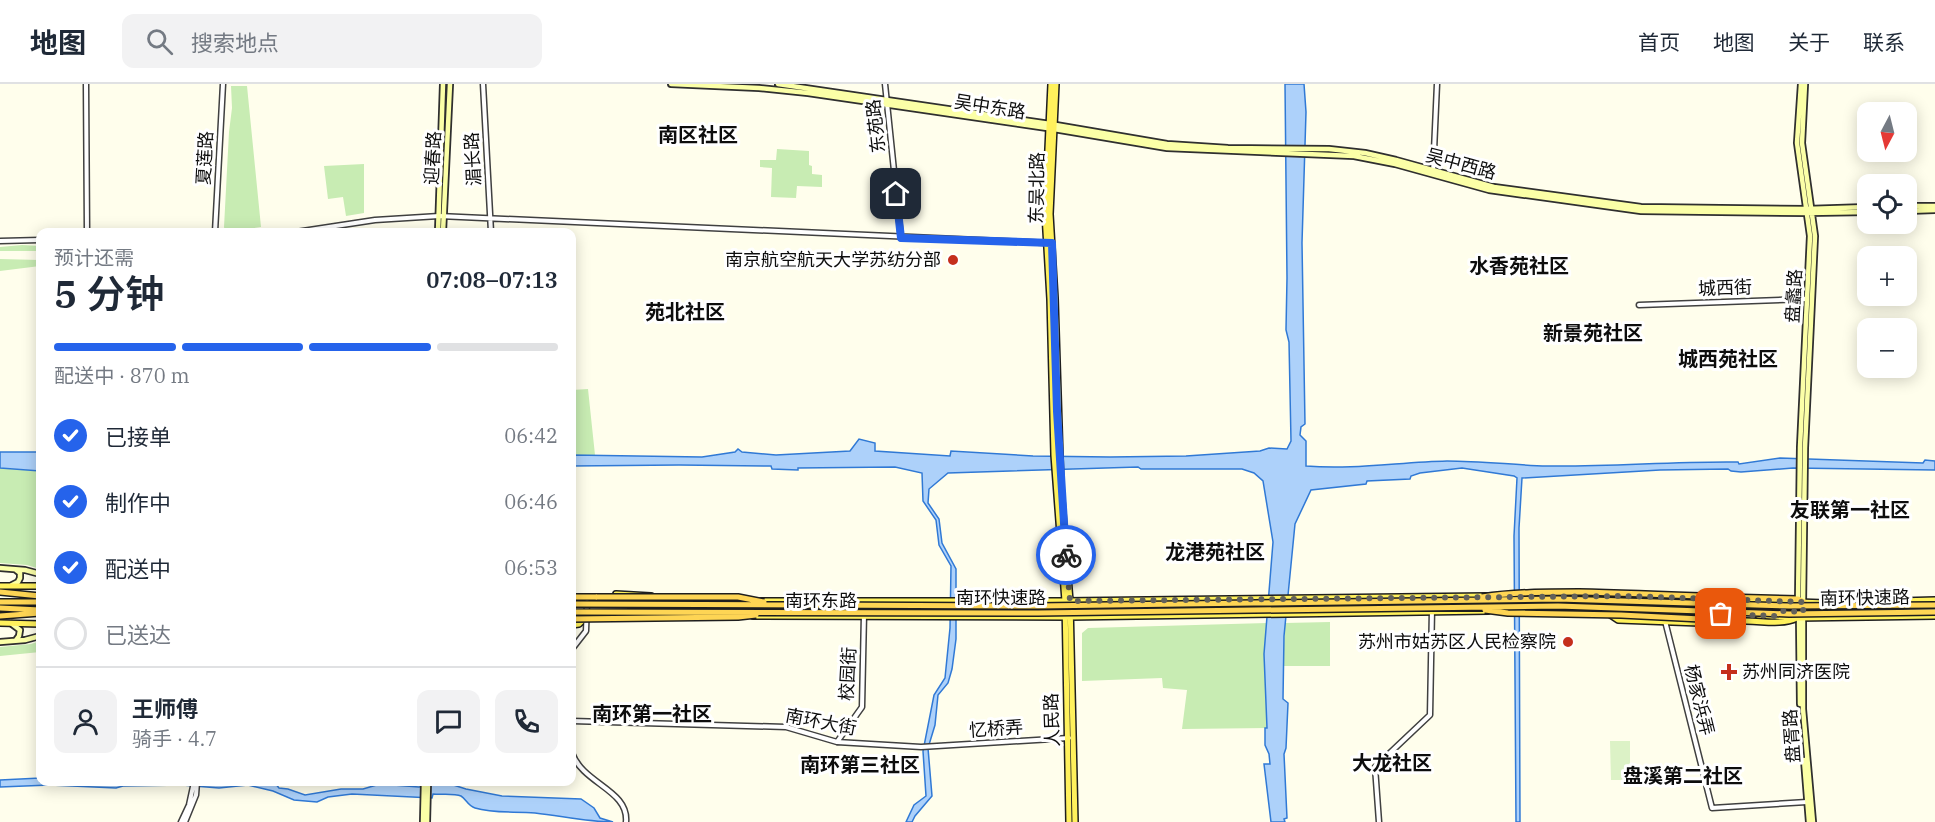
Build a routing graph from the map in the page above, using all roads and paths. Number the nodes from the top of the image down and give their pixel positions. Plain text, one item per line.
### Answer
1 (86, 84) edge
2 (223, 84) edge
3 (443, 84) edge
4 (450, 84) edge
5 (483, 84) edge
6 (671, 84) edge
7 (778, 84) edge
8 (885, 84) edge
9 (1053, 84) edge
10 (1437, 84) edge
11 (1803, 84) edge
12 (887, 102) junction
13 (1052, 127) junction
14 (1433, 173) junction
15 (1917, 208) edge
16 (1935, 208) edge
17 (1857, 209) edge
18 (1809, 211) junction
19 (441, 216) junction
20 (490, 219) junction
21 (87, 228) edge
22 (215, 228) edge
23 (322, 228) edge
24 (440, 228) edge
25 (491, 228) edge
26 (901, 238) junction
27 (36, 240) edge
28 (0, 241) edge
29 (1050, 243) junction
30 (1809, 299) junction
31 (1639, 304) dead end
32 (0, 568) edge
33 (11, 568) junction
34 (36, 573) edge
35 (0, 586) edge
36 (10, 586) junction
37 (36, 586) edge
38 (0, 592) edge
39 (36, 594) edge
40 (576, 596) edge
41 (576, 596) edge
42 (1431, 597) junction
43 (1661, 597) junction
44 (1463, 600) junction
45 (36, 601) edge
46 (660, 601) junction
47 (865, 601) junction
48 (1068, 601) junction
49 (1800, 601) junction
50 (0, 602) edge
51 (587, 602) junction
52 (1883, 602) junction
53 (576, 603) edge
54 (576, 603) edge
55 (1935, 603) edge
56 (780, 605) junction
57 (0, 608) edge
58 (1462, 608) junction
59 (1604, 611) junction
60 (36, 612) edge
61 (1432, 612) junction
62 (36, 613) edge
63 (1663, 613) junction
64 (1801, 613) junction
65 (1935, 614) edge
66 (0, 616) edge
67 (576, 616) edge
68 (576, 616) edge
69 (587, 616) junction
70 (864, 616) junction
71 (1067, 617) junction
72 (1738, 620) junction
73 (1665, 622) junction
74 (0, 623) edge
75 (11, 623) junction
76 (36, 624) edge
77 (576, 624) edge
78 (36, 637) edge
79 (13, 641) junction
80 (0, 642) edge
81 (576, 643) edge
82 (576, 721) edge
83 (1071, 738) junction
84 (837, 742) junction
85 (921, 747) joint
86 (576, 759) edge
87 (195, 786) edge
88 (426, 786) edge
89 (1807, 802) junction
90 (183, 822) edge
91 (425, 822) edge
92 (626, 822) edge
93 (1069, 822) edge
94 (1075, 822) edge
95 (1379, 822) edge
96 (1811, 822) edge

1 - 21 street
2 - 22 street, 夏莲路
3 - 19 main road, 迎春路
4 - 19 main road, 迎春路
5 - 20 street, 湄长路
6 - 12 main road, 吴中东路
7 - 12 main road, 吴中东路
8 - 12 street, 东苑路
9 - 13 main road, 东吴北路
10 - 14 street
11 - 18 main road, 盘蠡路
12 - 13 main road, 吴中东路
12 - 26 street, 东苑路
13 - 14 main road, 吴中西路
13 - 29 main road, 东吴北路
14 - 18 main road, 吴中西路
15 - 16 main road
17 - 18 main road, 吴中西路
18 - 30 main road, 盘蠡路
19 - 20 street
19 - 23 street
19 - 24 main road, 迎春路
20 - 25 street, 湄长路
20 - 26 street
26 - 29 street
27 - 28 street
29 - 48 main road, 东吴北路
30 - 31 street, 城西街
30 - 49 main road, 盘蠡路
32 - 33 main road
33 - 34 main road
33 - 36 main road
35 - 36 main road
36 - 37 main road
38 - 39 highway
40 - 56 highway, bridge
41 - 46 main road
42 - 43 main road, 南环东路, bridge
42 - 48 main road, 南环东路
42 - 61 street
43 - 49 main road, 南环东路
43 - 63 street, 杨家浜弄
44 - 49 highway, bridge
44 - 55 highway, 南环快速路, bridge
44 - 56 highway, 南环快速路, bridge
45 - 50 highway
46 - 47 main road, 南环东路
46 - 51 main road, 南环东路
47 - 48 main road, 南环东路
47 - 70 street, 校园街
48 - 71 main road, 东吴北路
49 - 52 main road, 南环东路
49 - 64 main road, 盘蠡路
51 - 54 main road, 南环东路
51 - 69 street
52 - 55 main road
52 - 64 main road
53 - 56 highway, 南环快速路, bridge
57 - 60 highway
58 - 65 highway, 南环快速路, bridge
58 - 68 highway, 南环快速路, bridge
58 - 72 highway, bridge
59 - 61 main road, 南环东路, bridge
59 - 63 main road, 南环东路
59 - 73 main road
61 - 71 main road, 南环东路, bridge
61 - 95 street
62 - 66 highway
63 - 64 main road, 南环东路
63 - 73 street, 杨家浜弄
64 - 65 main road
64 - 72 main road
64 - 89 main road, 盘胥路
64 - 96 main road, 盘胥路
67 - 69 main road, 南环东路
69 - 70 main road, 南环东路
69 - 77 main road
69 - 81 street
70 - 71 main road, 南环东路, bridge
70 - 84 street, 校园街
71 - 83 main road, 人民路
72 - 73 main road
73 - 89 street, 杨家浜弄
74 - 75 main road
75 - 76 main road
75 - 79 main road
78 - 79 main road
79 - 80 main road
82 - 84 street, 南环大街
83 - 85 street, 忆桥弄
83 - 93 main road, 人民路
83 - 94 main road, 人民路
84 - 85 street, 南环大街
86 - 92 street
87 - 90 street
88 - 91 main road
89 - 96 main road, 盘胥路

